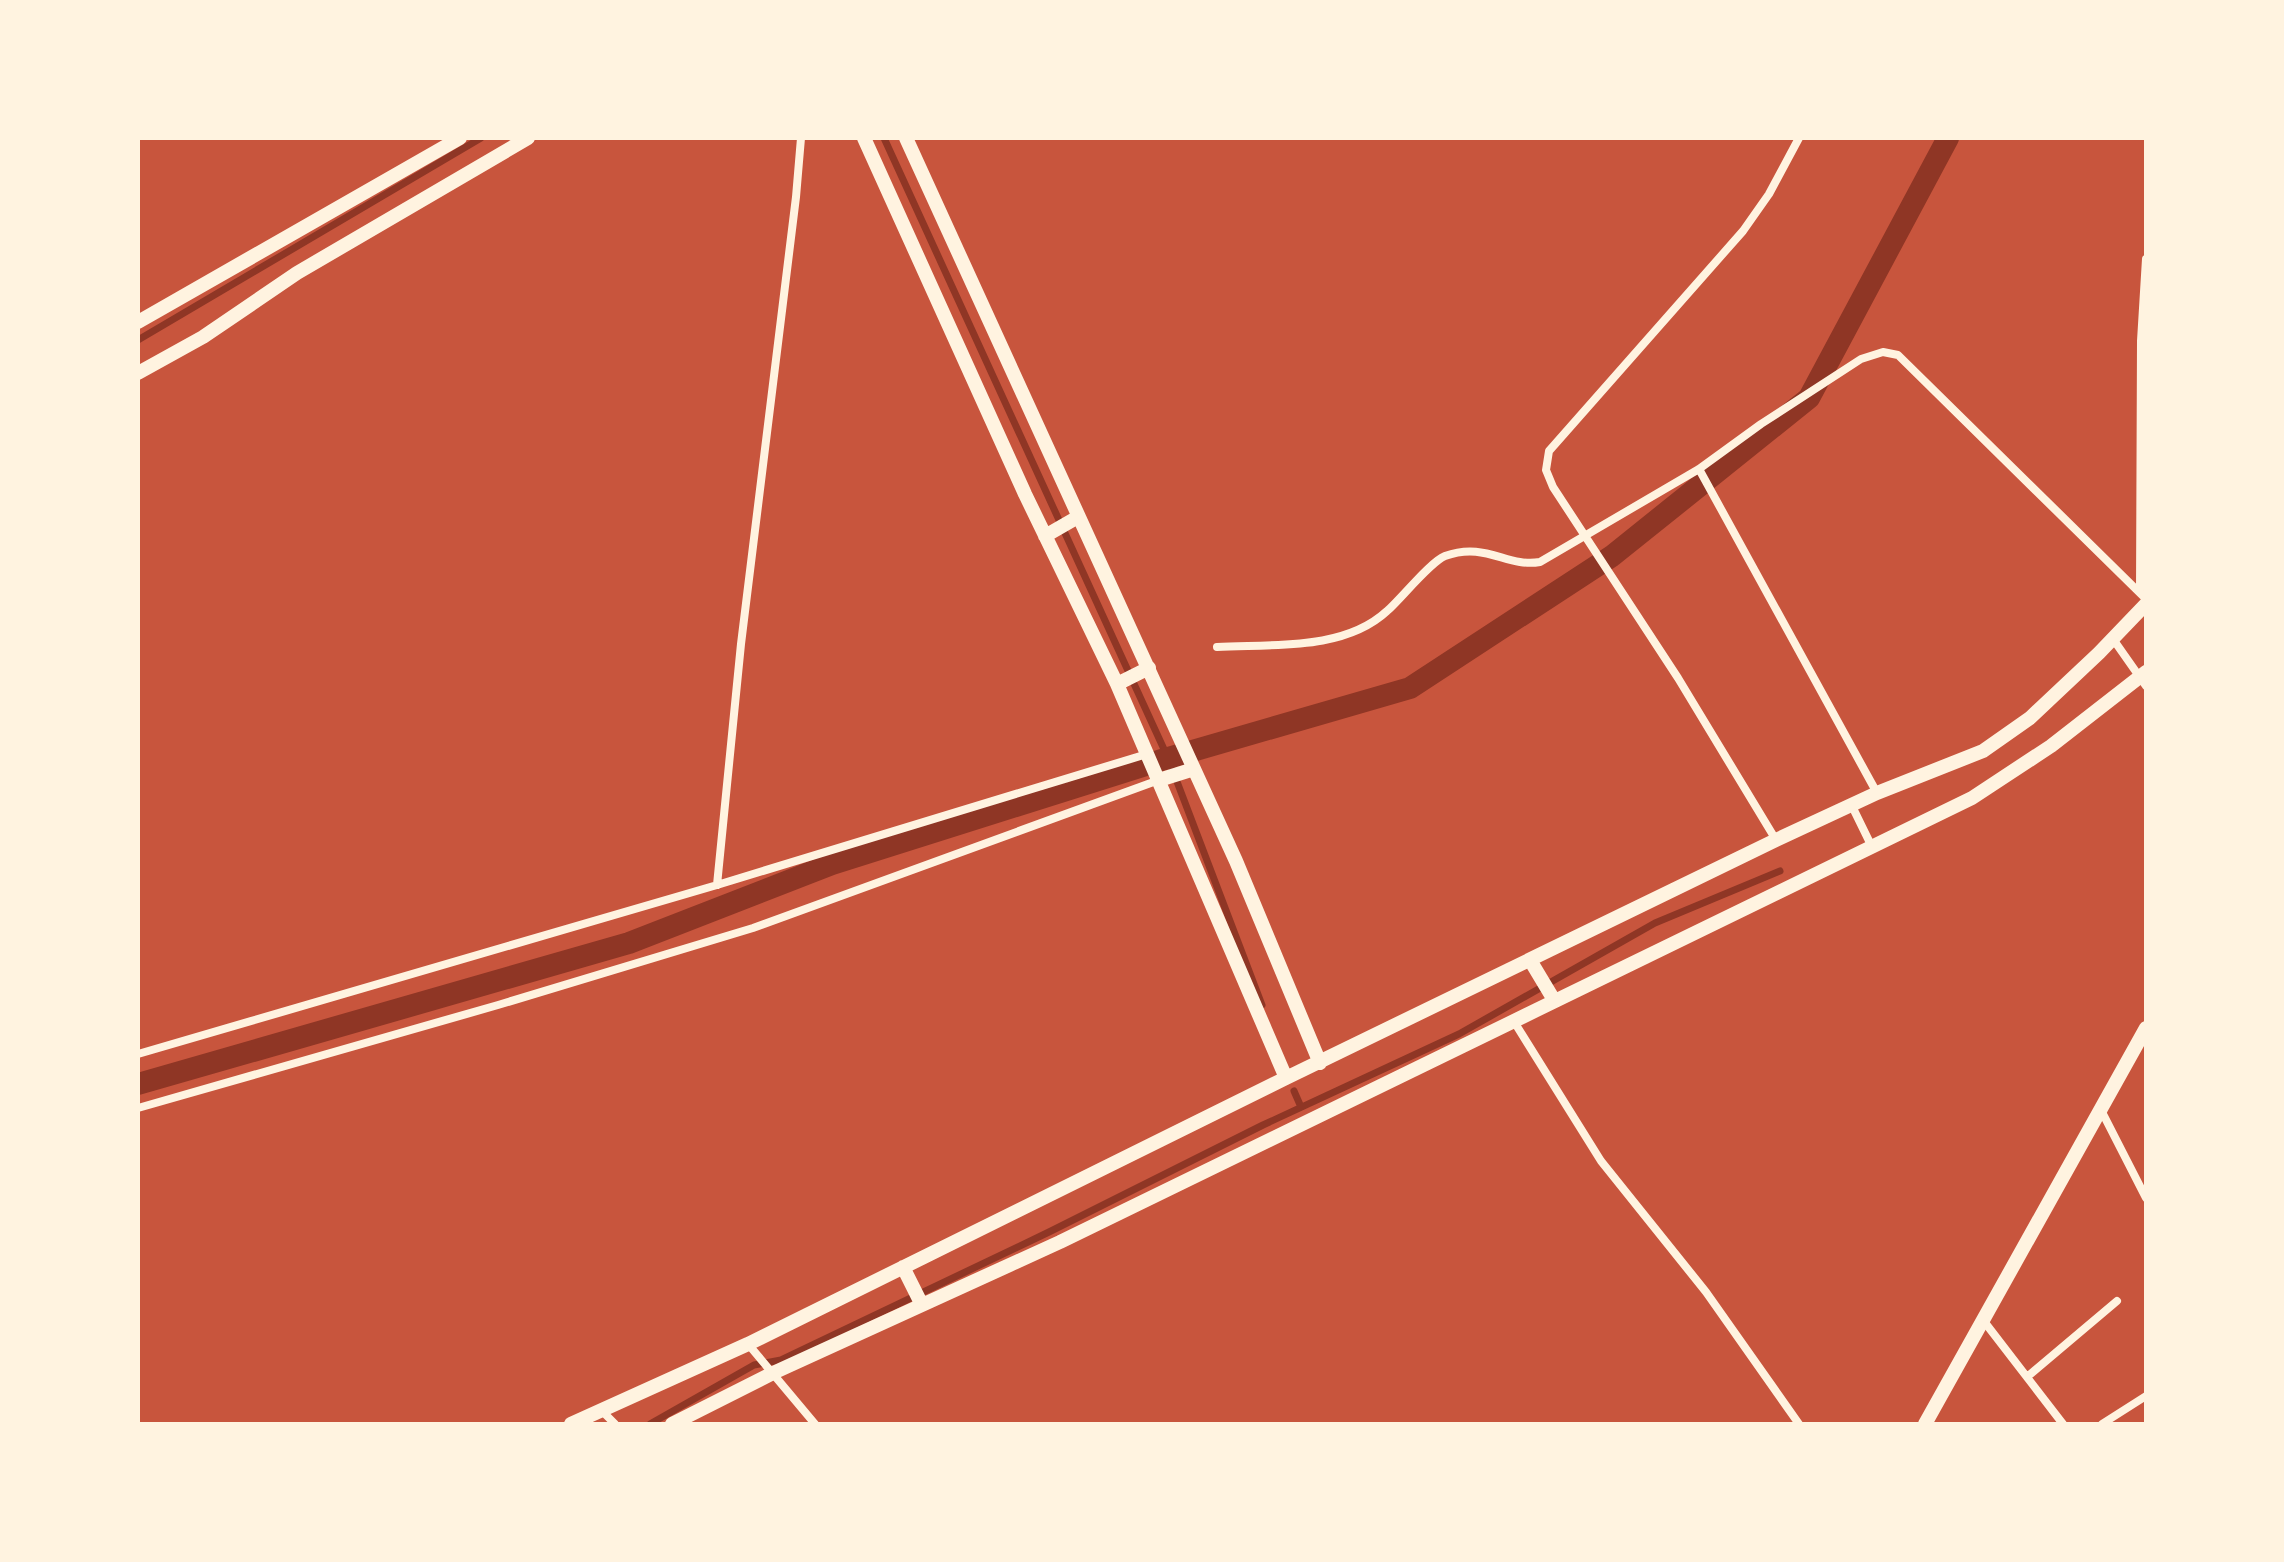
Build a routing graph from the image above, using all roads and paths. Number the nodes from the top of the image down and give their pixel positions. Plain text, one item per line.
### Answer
1 (460, 138) edge
2 (528, 138) edge
3 (801, 138) edge
4 (864, 138) edge
5 (906, 138) edge
6 (1799, 138) edge
7 (2146, 259) edge
8 (138, 322) edge
9 (138, 373) edge
10 (1699, 469) junction
11 (1078, 517) junction
12 (1045, 536) junction
13 (1586, 536) junction
14 (2144, 598) edge
15 (2113, 639) junction
16 (1217, 647) dead end
17 (1149, 668) junction
18 (2144, 678) edge
19 (1117, 684) junction
20 (1147, 754) junction
21 (1194, 769) junction
22 (1159, 780) junction
23 (1877, 793) junction
24 (1853, 808) junction
25 (1776, 840) junction
26 (1870, 842) junction
27 (717, 885) junction
28 (1533, 965) junction
29 (1551, 994) junction
30 (1513, 1020) junction
31 (2146, 1028) edge
32 (138, 1054) edge
33 (1320, 1063) junction
34 (1286, 1078) junction
35 (138, 1108) edge
36 (2101, 1109) junction
37 (2146, 1198) edge
38 (906, 1274) junction
39 (920, 1301) junction
40 (2117, 1301) dead end
41 (1982, 1318) junction
42 (748, 1344) junction
43 (773, 1373) junction
44 (2027, 1377) junction
45 (2146, 1396) edge
46 (1792, 1414) junction
47 (608, 1417) edge
48 (1932, 1420) edge
49 (571, 1424) edge
50 (672, 1424) edge
51 (815, 1424) edge
52 (1785, 1424) edge
53 (1799, 1424) edge
54 (2063, 1424) edge
55 (2102, 1424) edge

1 - 8 street
2 - 9 street
3 - 27 street
4 - 12 street
5 - 11 street
6 - 13 street
7 - 14 street
10 - 13 street
10 - 14 street
10 - 23 street
11 - 12 street
11 - 17 street
12 - 19 street
13 - 16 street
13 - 25 street
14 - 15 street
15 - 18 street
15 - 23 street
17 - 19 street
17 - 21 street
18 - 26 street
19 - 20 street
20 - 22 street
20 - 27 street
21 - 22 street
21 - 33 street
22 - 34 street
22 - 35 street
23 - 24 street
24 - 25 street
24 - 26 street
25 - 28 street
26 - 29 street
27 - 32 street
28 - 29 street
28 - 33 street
29 - 30 street
30 - 39 street
30 - 46 street
31 - 36 street
33 - 34 street
34 - 38 street
36 - 37 street
36 - 41 street
38 - 39 street
38 - 42 street
39 - 43 street
40 - 44 street
41 - 44 street
41 - 48 street
42 - 43 street
42 - 47 street
43 - 50 street
43 - 51 street
44 - 54 street
45 - 55 street
46 - 52 street
46 - 53 street
47 - 49 street

